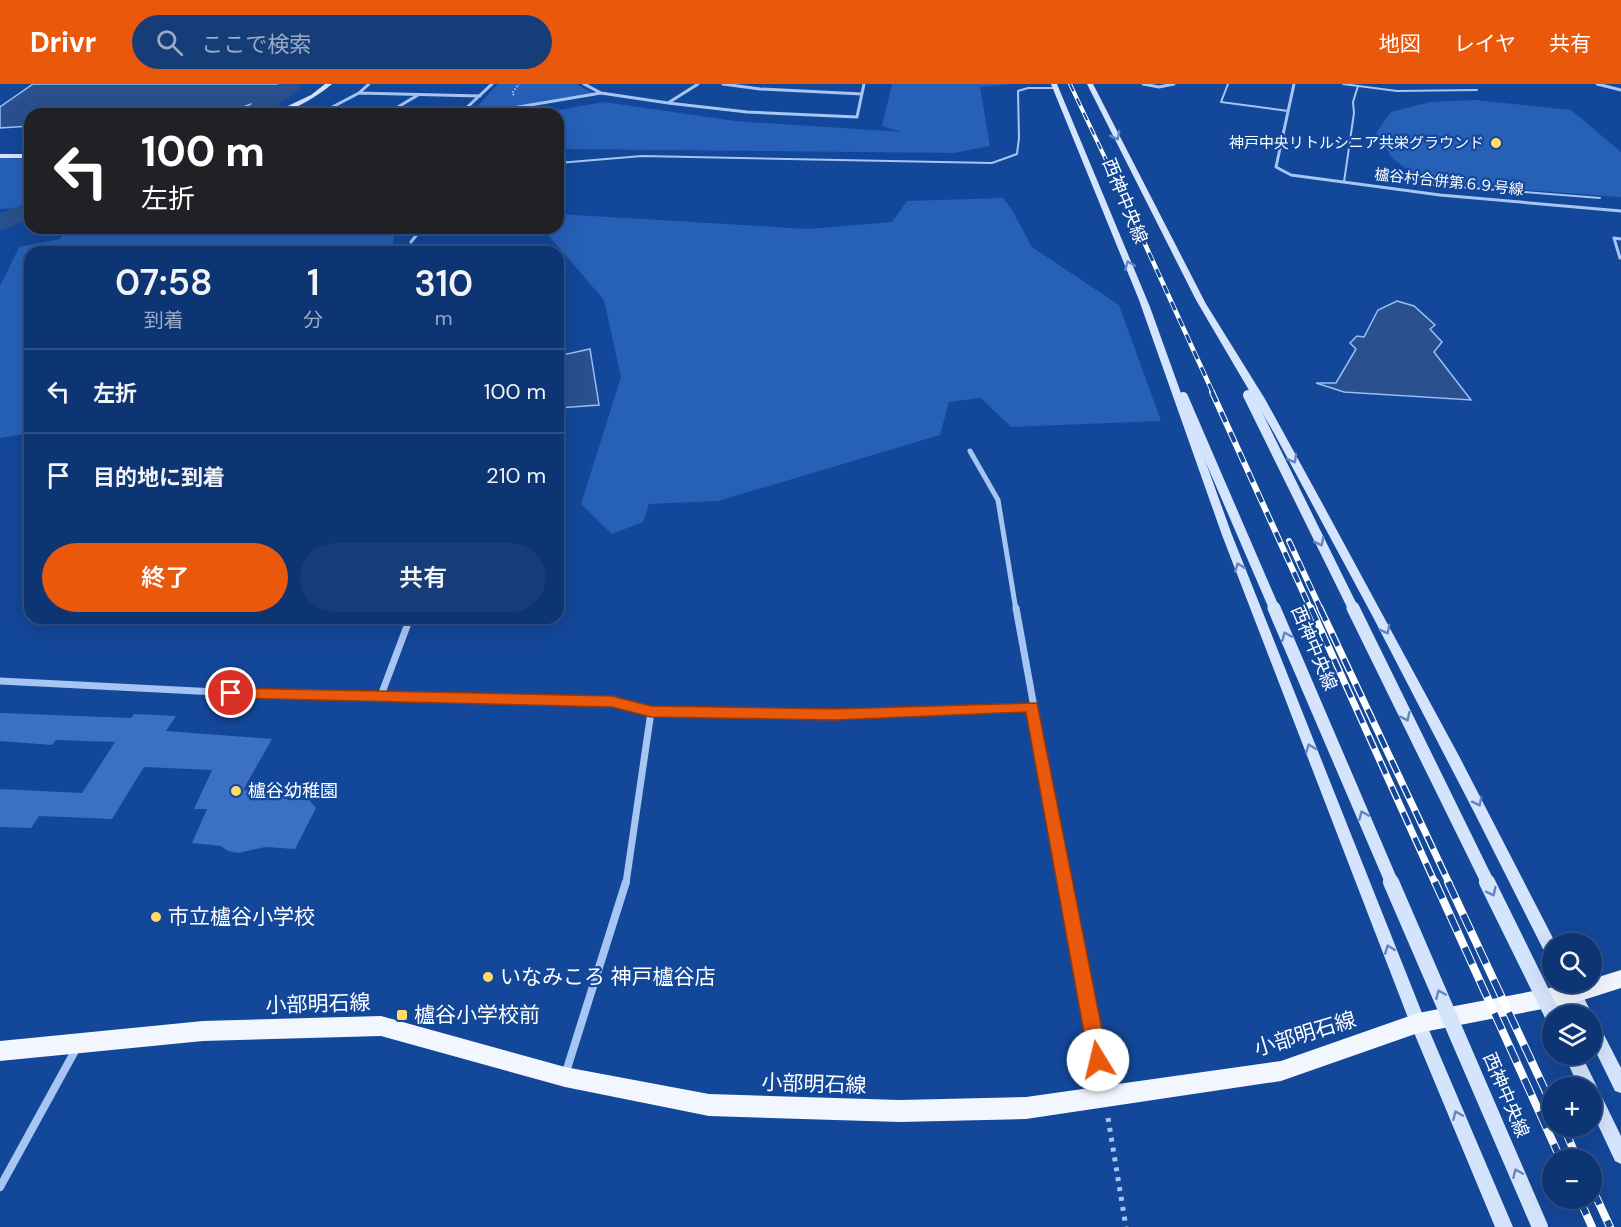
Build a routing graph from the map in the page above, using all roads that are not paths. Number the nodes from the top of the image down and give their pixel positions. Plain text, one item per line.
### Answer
1 (329, 84) edge
2 (369, 84) edge
3 (492, 84) edge
4 (584, 84) edge
5 (698, 84) edge
6 (723, 84) edge
7 (864, 84) edge
8 (1090, 84) edge
9 (1143, 84) edge
10 (1174, 84) edge
11 (1228, 84) edge
12 (1294, 84) edge
13 (1343, 84) edge
14 (1432, 84) edge
15 (1597, 84) edge
16 (1055, 86) edge
17 (1358, 86) junction
18 (1478, 90) dead end
19 (1621, 90) edge
20 (1440, 91) junction
21 (359, 93) junction
22 (601, 93) junction
23 (418, 94) junction
24 (862, 94) junction
25 (480, 96) junction
26 (668, 103) junction
27 (287, 108) edge
28 (330, 108) edge
29 (396, 108) edge
30 (467, 108) edge
31 (521, 108) edge
32 (1288, 111) junction
33 (0, 156) edge
34 (24, 156) edge
35 (564, 162) edge
36 (1344, 182) junction
37 (1436, 195) junction
38 (1600, 198) dead end
39 (1621, 211) edge
40 (417, 234) edge
41 (1621, 239) edge
42 (411, 242) dead end
43 (1620, 258) edge
44 (1143, 300) junction
45 (1200, 300) junction
46 (970, 451) dead end
47 (408, 624) edge
48 (0, 681) edge
49 (380, 698) junction
50 (1032, 707) junction
51 (651, 712) junction
52 (1543, 933) edge
53 (1621, 979) edge
54 (1602, 982) edge
55 (1549, 993) edge
56 (1548, 1005) edge
57 (1418, 1023) junction
58 (78, 1046) junction
59 (1602, 1048) edge
60 (0, 1051) edge
61 (565, 1077) junction
62 (1621, 1085) edge
63 (1104, 1097) junction
64 (1602, 1116) edge
65 (1621, 1155) edge
66 (0, 1187) edge
67 (1504, 1227) edge
68 (1540, 1227) edge

1 - 27 street
2 - 21 street
3 - 25 street
4 - 22 street
5 - 26 street
6 - 24 street
7 - 24 street
8 -> 45 street, 西神中央線
9 - 10 street
11 - 32 lane
12 - 32 street
13 - 17 lane
14 - 20 lane
15 - 19 street
16 - 35 lane
44 -> 16 street, 西神中央線
17 - 20 lane
17 - 36 lane
18 - 20 lane
21 - 23 street
21 - 28 street
22 - 26 street
22 - 31 street
23 - 25 street
23 - 29 street
24 - 26 street
25 - 30 street
32 - 36 street, 櫨谷村合併第６９号線
33 - 34 street
36 - 37 street, 櫨谷村合併第６９号線
37 - 38 lane
37 - 39 street, 櫨谷村合併第６９号線
40 - 42 lane
41 - 43 lane
57 -> 44 street
68 -> 44 street, 西神中央線, bridge
45 -> 52 street
45 -> 56 street, 西神中央線, bridge
46 - 50 street
47 - 49 street
48 - 49 street
49 - 51 street
50 - 51 street
50 - 63 street
51 - 61 street
53 - 54 main road, 小部明石線
55 - 57 main road, 小部明石線
57 - 63 main road, 小部明石線
67 -> 57 street
58 - 60 main road, 小部明石線
58 - 61 main road, 小部明石線
58 - 66 street
59 - 62 street
61 - 63 main road, 小部明石線
64 - 65 street

